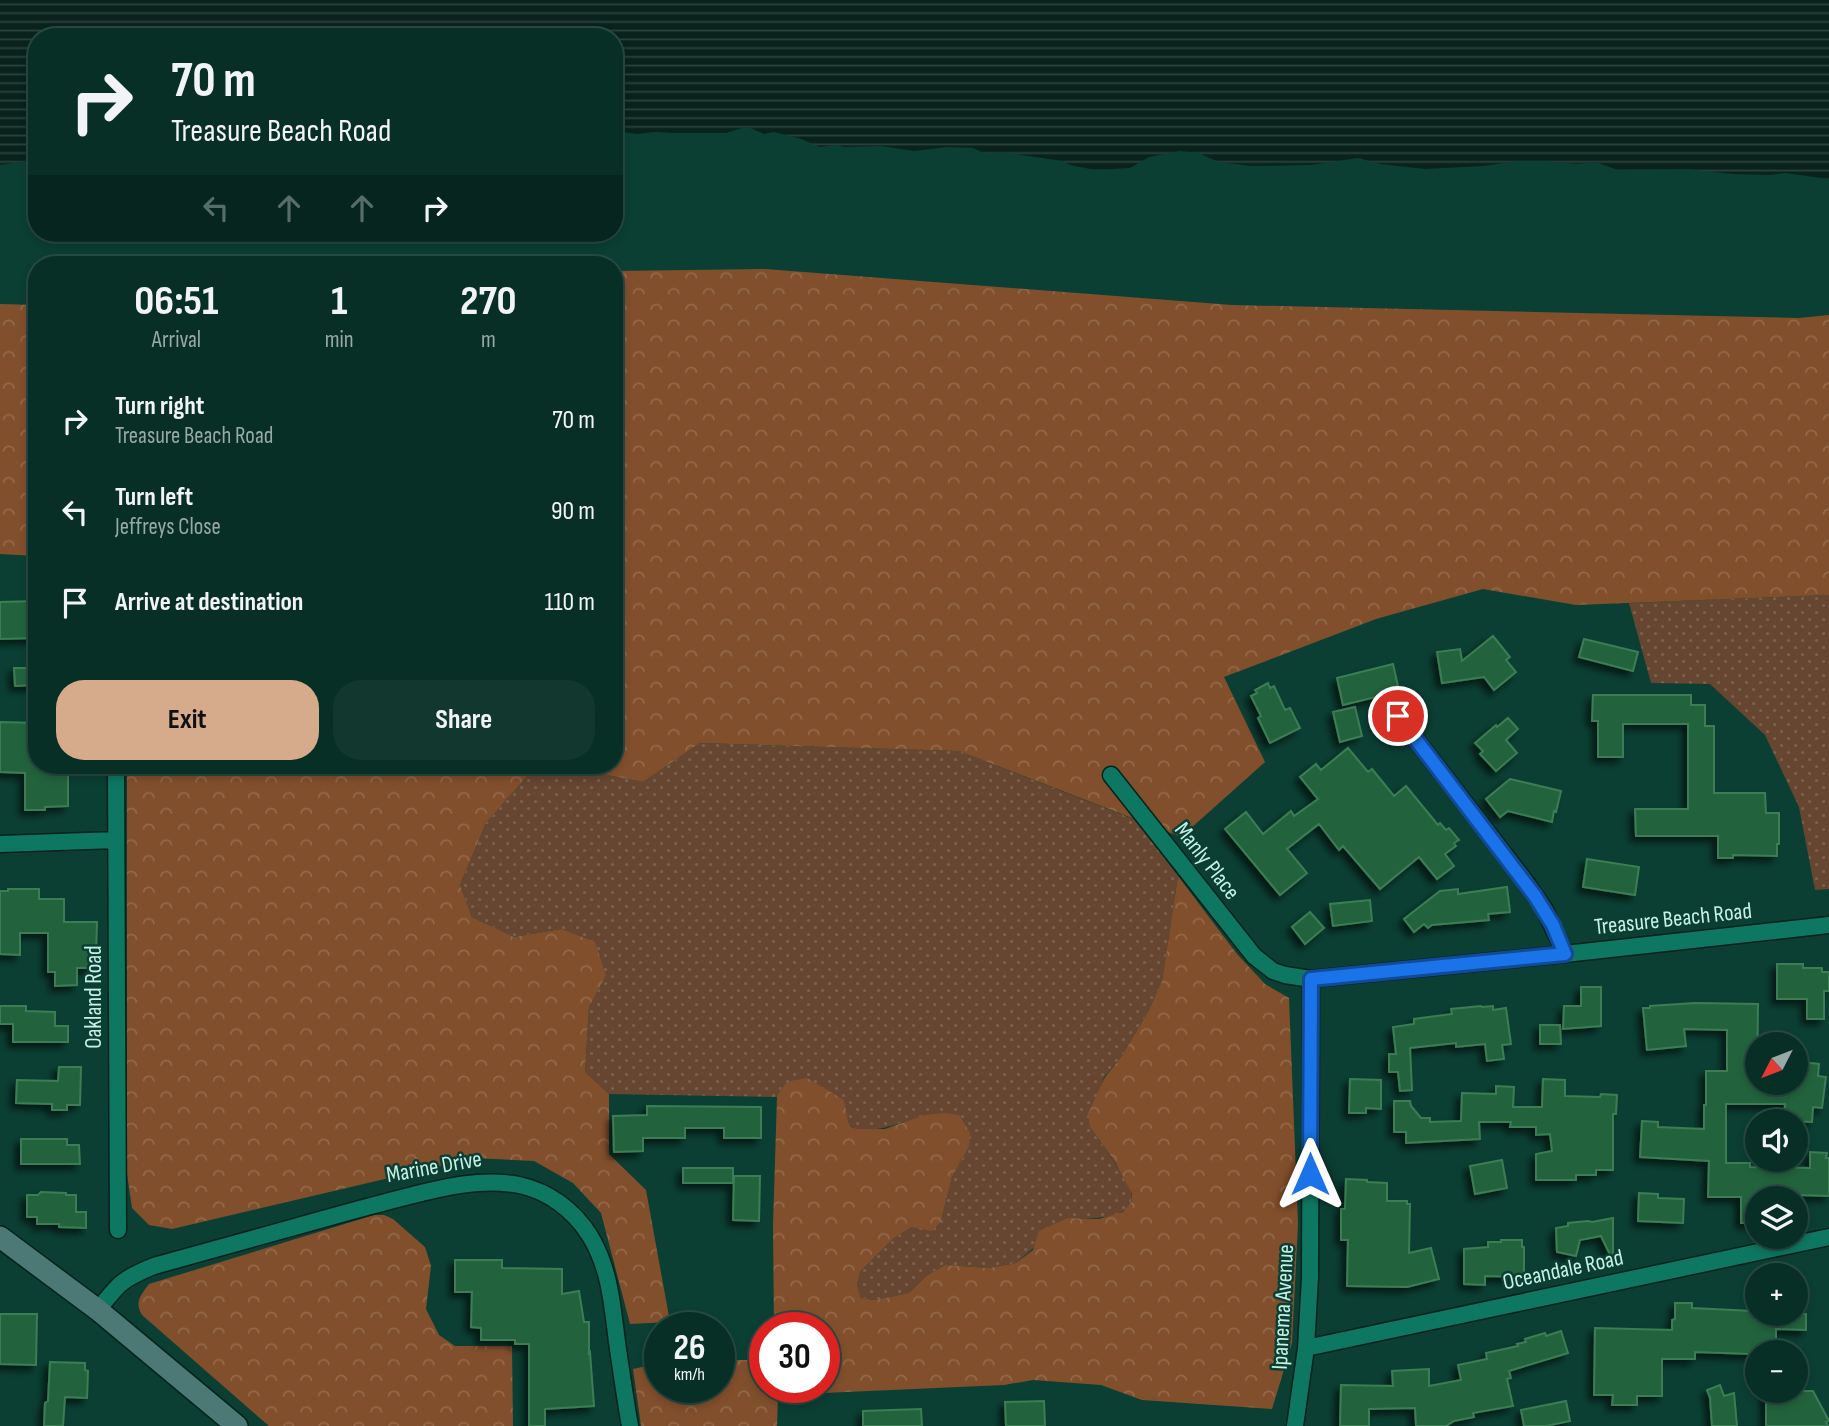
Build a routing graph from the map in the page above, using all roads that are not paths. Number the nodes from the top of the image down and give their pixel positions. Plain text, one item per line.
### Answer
1 (1398, 716) dead end
2 (116, 774) edge
3 (1111, 775) dead end
4 (116, 840) junction
5 (0, 844) edge
6 (1829, 925) edge
7 (1565, 954) junction
8 (1273, 971) joint
9 (1311, 979) junction
10 (118, 1230) dead end
11 (0, 1237) edge
12 (1829, 1237) edge
13 (98, 1310) junction
14 (1306, 1348) junction
15 (237, 1426) edge
16 (630, 1426) edge
17 (1295, 1426) edge

1 - 7 street
2 - 4 street, Oakland Road
3 - 8 street, Manly Place
4 - 5 street
4 - 10 street, Oakland Road
6 - 7 street, Treasure Beach Road
7 - 9 street, Treasure Beach Road
8 - 9 street, Treasure Beach Road
9 - 14 street, Ipanema Avenue
11 - 13 street
12 - 14 street, Oceandale Road
13 - 15 street
13 - 16 street, Marine Drive
14 - 17 street, Ipanema Avenue

